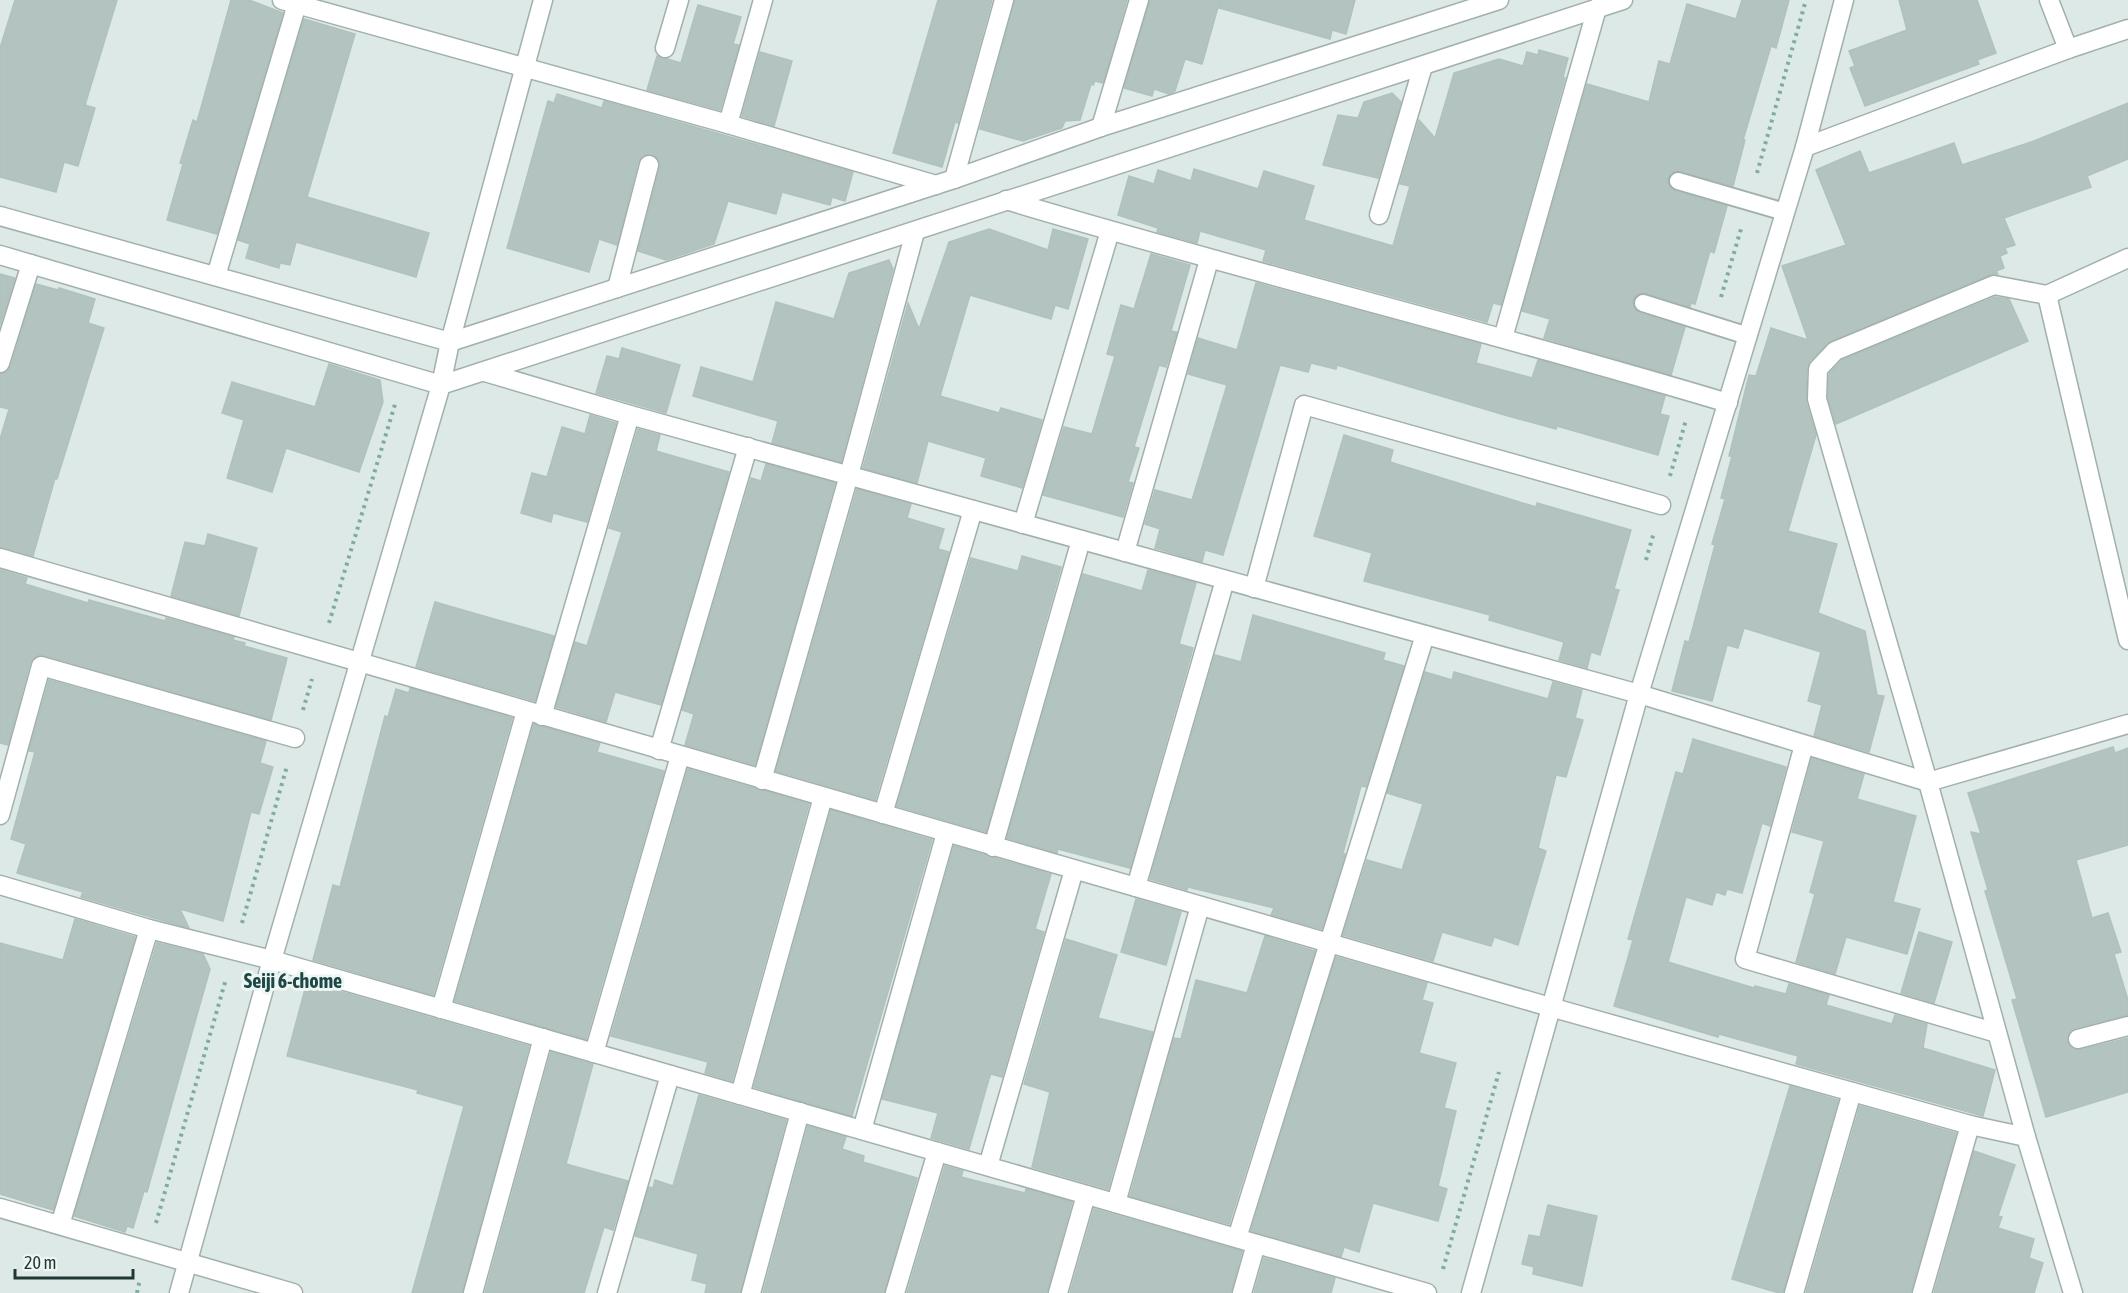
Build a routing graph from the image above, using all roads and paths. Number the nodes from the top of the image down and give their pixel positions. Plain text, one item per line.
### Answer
1 (543, 0) edge
2 (679, 0) edge
3 (763, 0) edge
4 (1004, 0) edge
5 (1139, 0) edge
6 (1499, 0) edge
7 (1623, 0) edge
8 (1844, 0) edge
9 (2049, 0) edge
10 (290, 2) edge
11 (1597, 8) junction
12 (1444, 9) edge
13 (2128, 29) edge
14 (664, 48) dead end
15 (2068, 49) junction
16 (1423, 66) junction
17 (523, 67) junction
18 (728, 124) junction
19 (1101, 127) junction
20 (1805, 147) junction
21 (649, 165) dead end
22 (954, 179) junction
23 (1678, 181) dead end
24 (936, 185) junction
25 (1006, 200) junction
26 (1785, 212) junction
27 (1379, 215) dead end
28 (0, 216) edge
29 (1110, 231) junction
30 (915, 232) junction
31 (0, 255) edge
32 (2128, 258) edge
33 (1209, 260) junction
34 (31, 264) junction
35 (216, 276) junction
36 (617, 288) junction
37 (2047, 295) junction
38 (1643, 303) dead end
39 (1748, 336) junction
40 (1503, 338) junction
41 (450, 342) junction
42 (0, 363) edge
43 (485, 372) junction
44 (405, 374) junction
45 (441, 385) junction
46 (1728, 403) junction
47 (630, 415) junction
48 (748, 447) junction
49 (849, 475) junction
50 (1661, 505) dead end
51 (973, 510) junction
52 (1023, 524) junction
53 (1081, 540) junction
54 (1125, 552) junction
55 (0, 558) edge
56 (1225, 580) junction
57 (1254, 588) junction
58 (1425, 635) junction
59 (2128, 640) edge
60 (320, 652) junction
61 (361, 663) junction
62 (1639, 694) junction
63 (534, 713) junction
64 (2128, 724) edge
65 (295, 738) junction
66 (1804, 745) junction
67 (659, 750) junction
68 (680, 756) junction
69 (762, 780) junction
70 (1928, 782) junction
71 (822, 797) junction
72 (883, 814) junction
73 (0, 815) edge
74 (946, 833) junction
75 (993, 847) junction
76 (1074, 870) junction
77 (0, 885) edge
78 (1136, 887) junction
79 (1200, 906) junction
80 (149, 929) junction
81 (1330, 944) junction
82 (234, 951) junction
83 (272, 960) junction
84 (1550, 1007) junction
85 (441, 1009) junction
86 (2128, 1026) edge
87 (1997, 1033) junction
88 (543, 1038) junction
89 (2078, 1039) dead end
90 (594, 1053) junction
91 (670, 1075) junction
92 (1852, 1092) junction
93 (740, 1095) junction
94 (800, 1112) junction
95 (1970, 1125) junction
96 (862, 1130) junction
97 (2026, 1137) junction
98 (937, 1152) junction
99 (988, 1166) junction
100 (1086, 1195) junction
101 (1116, 1203) junction
102 (0, 1208) edge
103 (60, 1225) junction
104 (1237, 1238) junction
105 (1256, 1244) junction
106 (149, 1250) junction
107 (188, 1262) junction
108 (136, 1293) edge
109 (179, 1293) edge
110 (293, 1293) edge
111 (472, 1293) edge
112 (607, 1293) edge
113 (750, 1293) edge
114 (895, 1293) edge
115 (1058, 1293) edge
116 (1242, 1293) edge
117 (1427, 1293) edge
118 (1471, 1293) edge
119 (1794, 1293) edge
120 (1922, 1293) edge
121 (2073, 1293) edge

1 - 17 street
2 - 14 street
3 - 18 street
4 - 22 street
5 - 19 street
6 - 12 street
7 - 11 street
8 - 20 street
9 - 15 street
10 - 17 street
10 - 35 street
11 - 16 street
11 - 40 street
12 - 19 street
13 - 15 street
15 - 20 street
16 - 25 street
16 - 27 street
17 - 18 street
17 - 41 street
18 - 24 street
19 - 22 street
20 - 26 street
21 - 36 street
22 - 24 street
23 - 26 lane
24 - 36 street
25 - 29 street
25 - 30 street
26 - 39 street
28 - 35 street
29 - 33 street
29 - 52 street
30 - 43 street
30 - 49 street
31 - 34 street
32 - 37 street
33 - 40 street
33 - 54 street
34 - 42 street
34 - 44 street
35 - 41 street
36 - 41 street
37 - 59 street
37 - 70 street
38 - 39 lane
39 - 46 street
40 - 46 street
41 - 45 street
43 - 45 street
43 - 47 street
44 - 45 street
44 - 60 path
45 - 61 street
46 - 62 street
47 - 48 street
47 - 63 street
48 - 49 street
48 - 67 street
49 - 51 street
49 - 69 street
50 - 57 street
51 - 52 street
51 - 72 street
52 - 53 street
53 - 54 street
53 - 75 street
54 - 56 street
55 - 60 street
56 - 57 street
56 - 78 street
57 - 58 street
58 - 62 street
58 - 81 street
60 - 61 street
60 - 65 path
61 - 63 street
61 - 83 street
62 - 66 street
62 - 84 street
63 - 67 street
63 - 85 street
64 - 70 street
65 - 73 street
65 - 82 path
66 - 70 street
66 - 87 street
67 - 68 street
68 - 69 street
68 - 90 street
69 - 71 street
70 - 87 street
71 - 72 street
71 - 93 street
72 - 74 street
74 - 75 street
74 - 96 street
75 - 76 street
76 - 78 street
76 - 99 street
77 - 80 street
78 - 79 street
79 - 81 street
79 - 101 street
80 - 82 street
80 - 103 street
81 - 84 street
81 - 104 street
82 - 83 street
82 - 106 path
83 - 85 street
83 - 107 street
84 - 92 street
84 - 118 street
85 - 88 street
86 - 89 street
87 - 97 street
88 - 90 street
88 - 111 street
90 - 91 street
91 - 93 street
91 - 112 street
92 - 95 street
92 - 119 street
93 - 94 street
94 - 96 street
94 - 113 street
95 - 97 street
95 - 120 street
96 - 98 street
97 - 121 street
98 - 99 street
98 - 114 street
99 - 100 street
100 - 101 street
100 - 115 street
101 - 104 street
102 - 103 street
103 - 106 street
104 - 105 street
105 - 116 street
105 - 117 street
106 - 107 street
106 - 108 path
107 - 109 street
107 - 110 street

